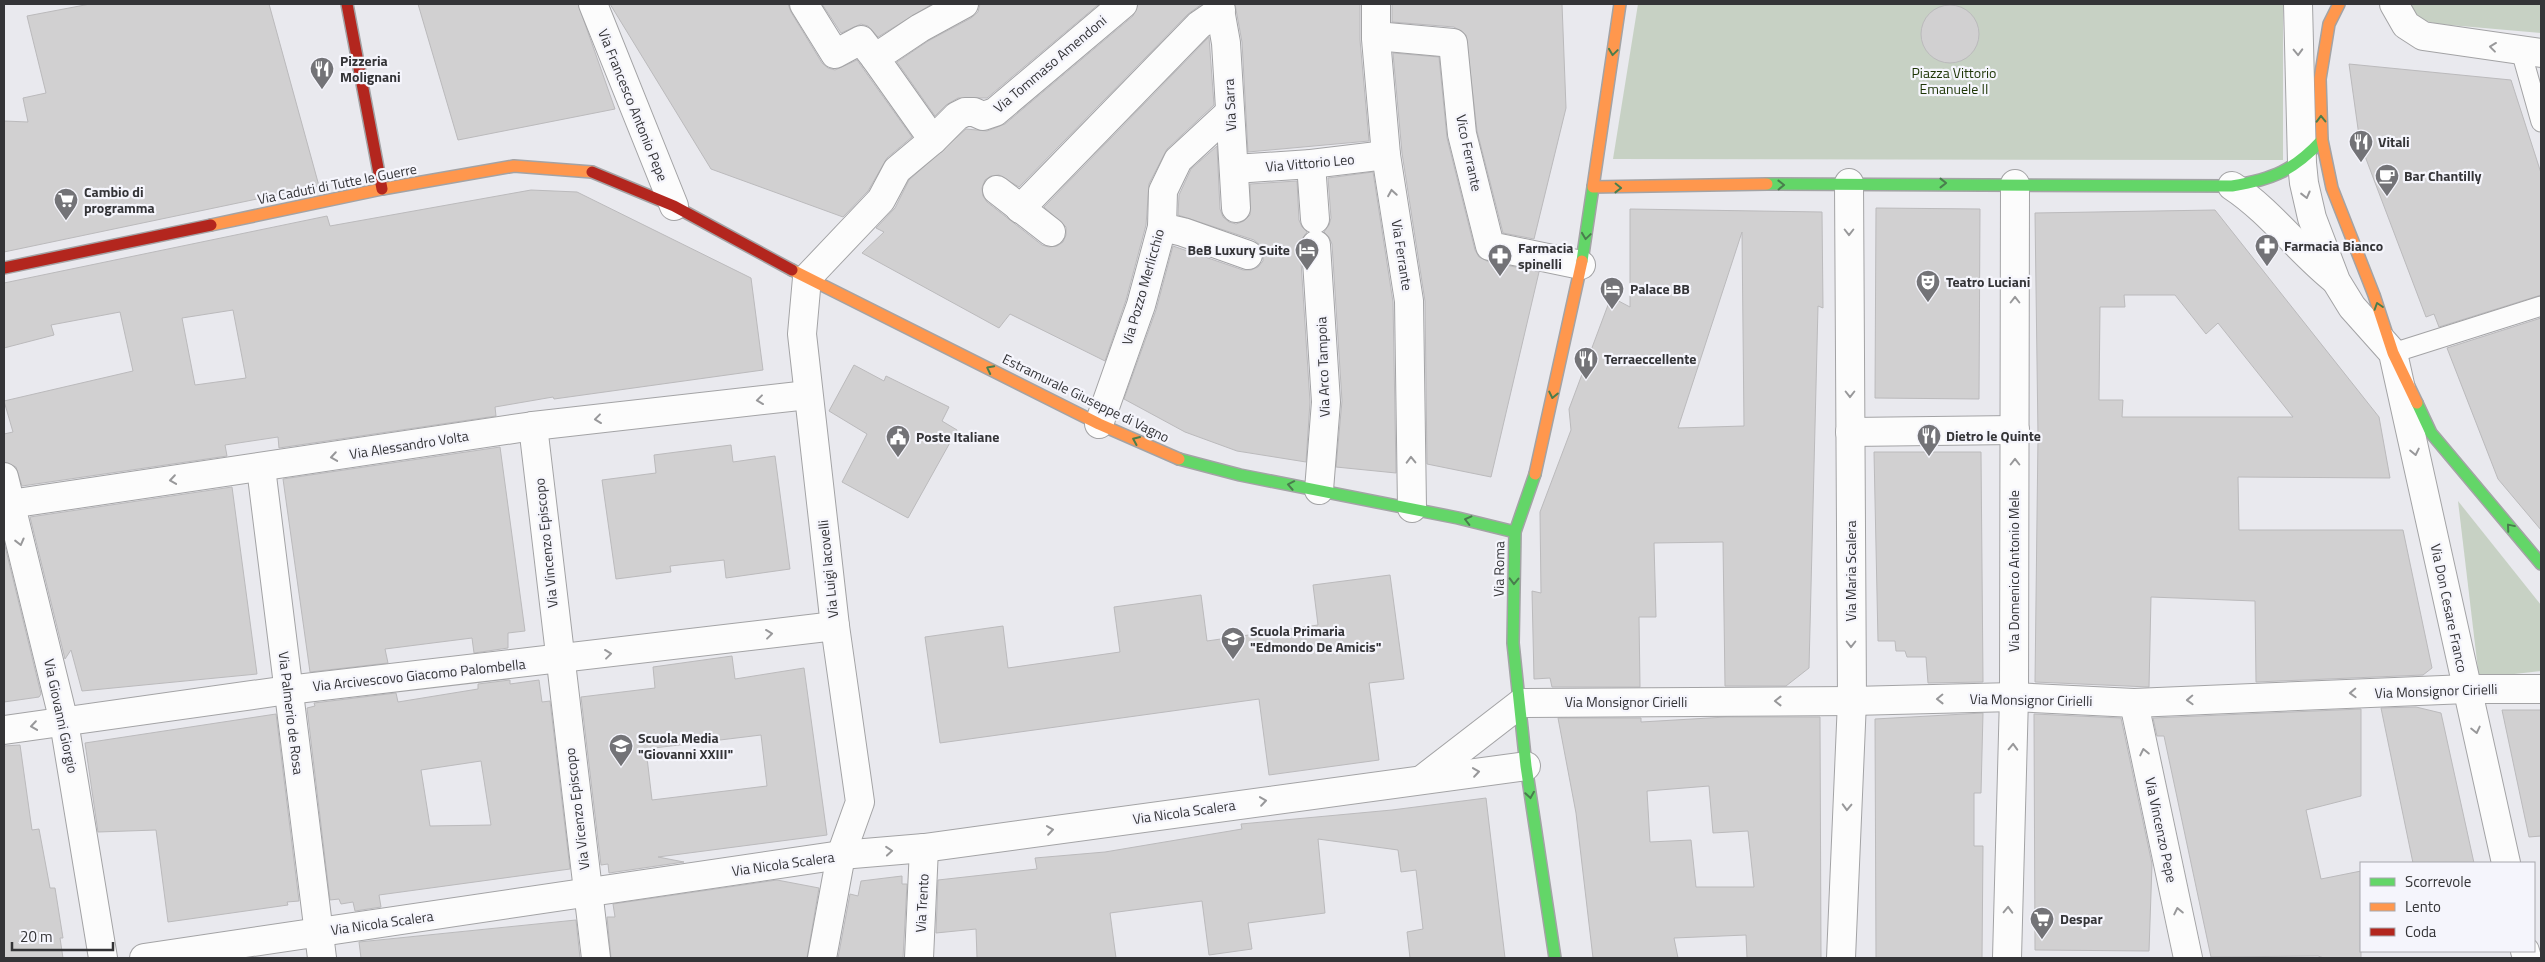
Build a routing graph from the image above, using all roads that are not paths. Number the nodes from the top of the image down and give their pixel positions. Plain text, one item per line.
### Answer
1 (347, 4) edge
2 (593, 4) edge
3 (804, 4) edge
4 (964, 4) edge
5 (1123, 4) edge
6 (1376, 4) edge
7 (1620, 4) edge
8 (2298, 4) edge
9 (2339, 4) edge
10 (2394, 4) edge
11 (1220, 7) edge
12 (929, 12) edge
13 (1376, 36) junction
14 (2531, 52) edge
15 (875, 58) junction
16 (1230, 112) junction
17 (2541, 122) edge
18 (933, 140) junction
19 (2322, 140) junction
20 (1386, 155) junction
21 (2302, 163) junction
22 (1311, 164) junction
23 (1234, 169) junction
24 (1849, 183) junction
25 (2015, 184) junction
26 (2232, 186) junction
27 (1593, 187) junction
28 (382, 189) junction
29 (996, 190) dead end
30 (674, 206) junction
31 (1236, 208) dead end
32 (1020, 209) junction
33 (1162, 228) junction
34 (1051, 232) dead end
35 (1248, 255) dead end
36 (1581, 265) junction
37 (4, 268) edge
38 (807, 278) junction
39 (2336, 281) junction
40 (2541, 306) edge
41 (2393, 353) junction
42 (808, 395) junction
43 (1099, 424) junction
44 (533, 426) junction
45 (2015, 430) junction
46 (1850, 432) junction
47 (261, 468) junction
48 (4, 477) edge
49 (1320, 490) junction
50 (10, 504) junction
51 (1412, 508) junction
52 (1515, 532) junction
53 (2541, 564) edge
54 (835, 626) junction
55 (560, 659) junction
56 (2467, 688) junction
57 (2541, 689) edge
58 (288, 690) junction
59 (2014, 697) junction
60 (1852, 701) junction
61 (1520, 703) junction
62 (2134, 703) junction
63 (64, 722) junction
64 (4, 730) edge
65 (1526, 766) junction
66 (1423, 780) junction
67 (924, 848) junction
68 (841, 855) junction
69 (2506, 862) edge
70 (587, 893) junction
71 (320, 945) edge
72 (103, 958) edge
73 (144, 958) edge
74 (596, 958) edge
75 (822, 958) edge
76 (919, 958) edge
77 (1555, 958) edge
78 (1841, 958) edge
79 (2007, 958) edge
80 (2188, 958) edge

1 - 28 street
2 - 30 street, Via Francesco Antonio Pepe
3 - 15 street
4 - 12 street
5 - 18 street, Via Tommaso Amendoni
6 - 13 street, Via Ferrante
7 -> 27 street, Via Roma
8 -> 21 street
19 -> 9 street
14 -> 10 street
11 - 16 street, Via Sarra
11 - 32 street
12 - 15 street
13 - 20 street, Via Ferrante
13 - 36 street, Vico Ferrante
14 - 17 lane
15 - 18 street
16 - 23 street, Via Sarra
16 - 33 street, Via Pozzo Merlicchio
18 - 38 street, Via Tommaso Amendoni
19 - 21 street
41 -> 19 street
20 - 22 street, Via Vittorio Leo
51 -> 20 street, Via Ferrante
21 - 26 street
21 -> 39 street
22 - 23 street, Via Vittorio Leo
22 - 49 street, Via Arco Tampoia
23 - 31 street, Via Sarra
24 -> 25 street
27 -> 24 street
24 -> 46 street, Via Maria Scalera
25 - 26 street
45 -> 25 street, Via Domenico Antonio Mele
26 - 39 street
27 -> 36 street, Via Roma
28 - 30 street, Via Caduti di Tutte le Guerre
28 - 37 street, Via Caduti di Tutte le Guerre
29 - 32 street
30 - 38 street, Estramurale Giuseppe di Vagno
32 - 34 street
33 - 35 street
33 - 43 street, Via Pozzo Merlicchio
36 -> 52 street, Via Roma
38 - 42 street, Via Luigi Iacovelli
43 -> 38 street, Estramurale Giuseppe di Vagno
39 - 41 street
40 - 41 lane
53 -> 41 street
41 -> 56 street, Via Don Cesare Franco
42 -> 44 street, Via Alessandro Volta
42 - 54 street, Via Luigi Iacovelli
49 -> 43 street, Estramurale Giuseppe di Vagno
44 -> 47 street, Via Alessandro Volta
44 - 55 street, Via Vincenzo Episcopo
45 - 46 street
59 -> 45 street, Via Domenico Antonio Mele
46 -> 60 street, Via Maria Scalera
47 -> 50 street, Via Alessandro Volta
47 - 58 street, Via Palmerio de Rosa
48 - 50 street, Via Giovanni Giorgio
49 - 51 street, Estramurale Giuseppe di Vagno
50 -> 63 street, Via Giovanni Giorgio
52 -> 51 street, Estramurale Giuseppe di Vagno
52 -> 61 street, Via Roma
55 -> 54 street, Via Arcivescovo Giacomo Palombella
54 - 68 street, Via Luigi Iacovelli
55 - 58 street, Via Arcivescovo Giacomo Palombella
55 - 70 street, Via Vicenzo Episcopo
56 - 57 street, Via Monsignor Cirielli
56 -> 62 street, Via Monsignor Cirielli
56 -> 69 street, Via Don Cesare Franco
58 - 63 street, Via Arcivescovo Giacomo Palombella
58 - 71 street, Via Palmerio de Rosa
59 -> 60 street, Via Monsignor Cirielli
59 - 62 street, Via Monsignor Cirielli
79 -> 59 street, Via Domenico Antonio Mele
60 -> 61 street, Via Monsignor Cirielli
60 -> 78 street, Via Maria Scalera
61 - 65 street, Via Roma
61 - 66 street
80 -> 62 street, Via Vincenzo Pepe
63 -> 64 street, Via Arcivescovo Giacomo Palombella
63 - 72 street, Via Giovanni Giorgio
66 -> 65 street, Via Nicola Scalera
65 -> 77 street, Via Roma
67 -> 66 street, Via Nicola Scalera
68 -> 67 street, Via Nicola Scalera
67 - 76 street, Via Trento
68 - 70 street, Via Nicola Scalera
68 - 75 street, Via Luigi Iacovelli
70 - 71 street, Via Nicola Scalera
70 - 74 street, Via Vicenzo Episcopo
71 - 73 street, Via Nicola Scalera

